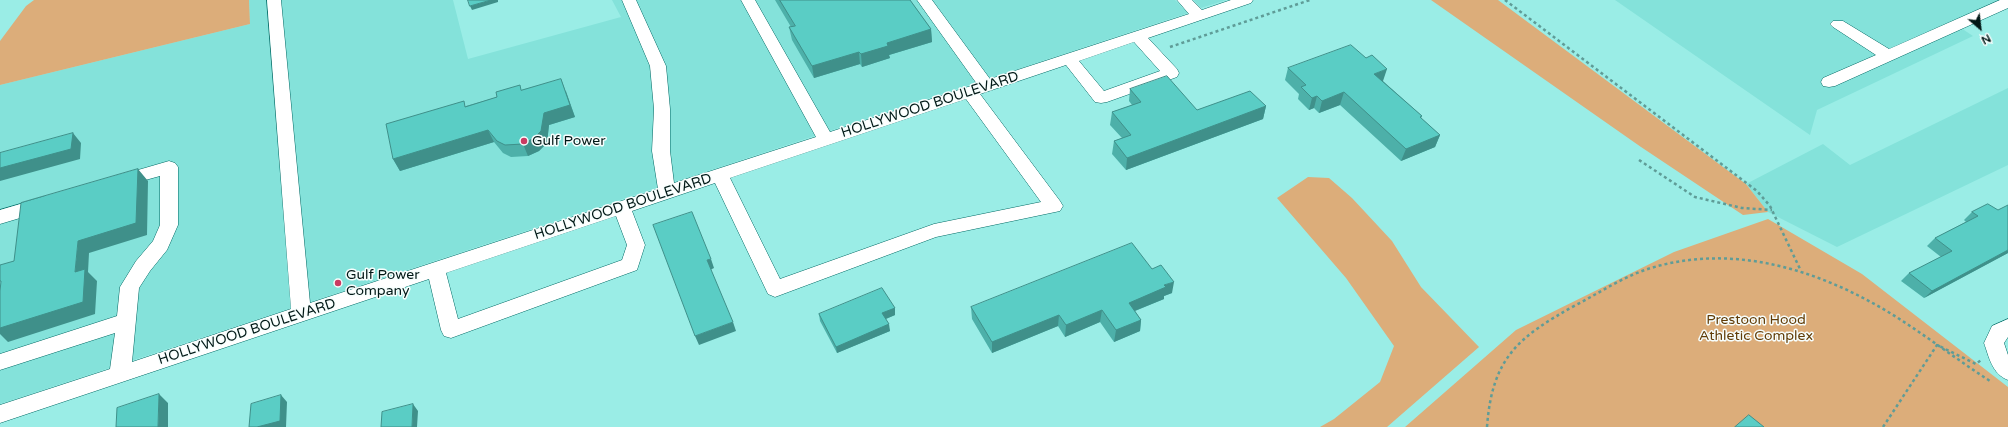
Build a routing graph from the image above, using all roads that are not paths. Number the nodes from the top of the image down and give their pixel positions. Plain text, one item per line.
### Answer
1 (274, 0) edge
2 (629, 0) edge
3 (748, 0) edge
4 (924, 0) edge
5 (1184, 0) edge
6 (1246, 0) edge
7 (2008, 2) edge
8 (1199, 16) junction
9 (1838, 24) dead end
10 (1137, 36) junction
11 (1888, 55) junction
12 (1069, 59) junction
13 (1829, 82) dead end
14 (986, 86) junction
15 (970, 92) junction
16 (826, 140) junction
17 (720, 174) junction
18 (103, 186) edge
19 (667, 192) junction
20 (59, 200) edge
21 (622, 207) junction
22 (0, 217) edge
23 (436, 269) junction
24 (301, 314) junction
25 (126, 321) junction
26 (2008, 327) edge
27 (0, 362) edge
28 (2000, 367) edge
29 (120, 374) junction
30 (0, 414) edge

1 - 24 street
2 - 19 street
3 - 16 street
4 - 14 street
5 - 8 street
6 - 8 street, HOLLYWOOD BOULEVARD
7 - 11 street
8 - 10 street, HOLLYWOOD BOULEVARD
9 - 11 street
10 - 12 street, HOLLYWOOD BOULEVARD
10 - 12 street
11 - 13 street
12 - 14 street, HOLLYWOOD BOULEVARD
14 - 15 street, HOLLYWOOD BOULEVARD
15 - 16 street, HOLLYWOOD BOULEVARD
15 - 17 street
16 - 17 street, HOLLYWOOD BOULEVARD
17 - 19 street, HOLLYWOOD BOULEVARD
18 - 25 street
19 - 21 street, HOLLYWOOD BOULEVARD
20 - 22 street
21 - 23 street, HOLLYWOOD BOULEVARD
21 - 23 street
23 - 24 street, HOLLYWOOD BOULEVARD
24 - 29 street, HOLLYWOOD BOULEVARD
25 - 27 street
25 - 29 street
26 - 28 street
29 - 30 street, HOLLYWOOD BOULEVARD

